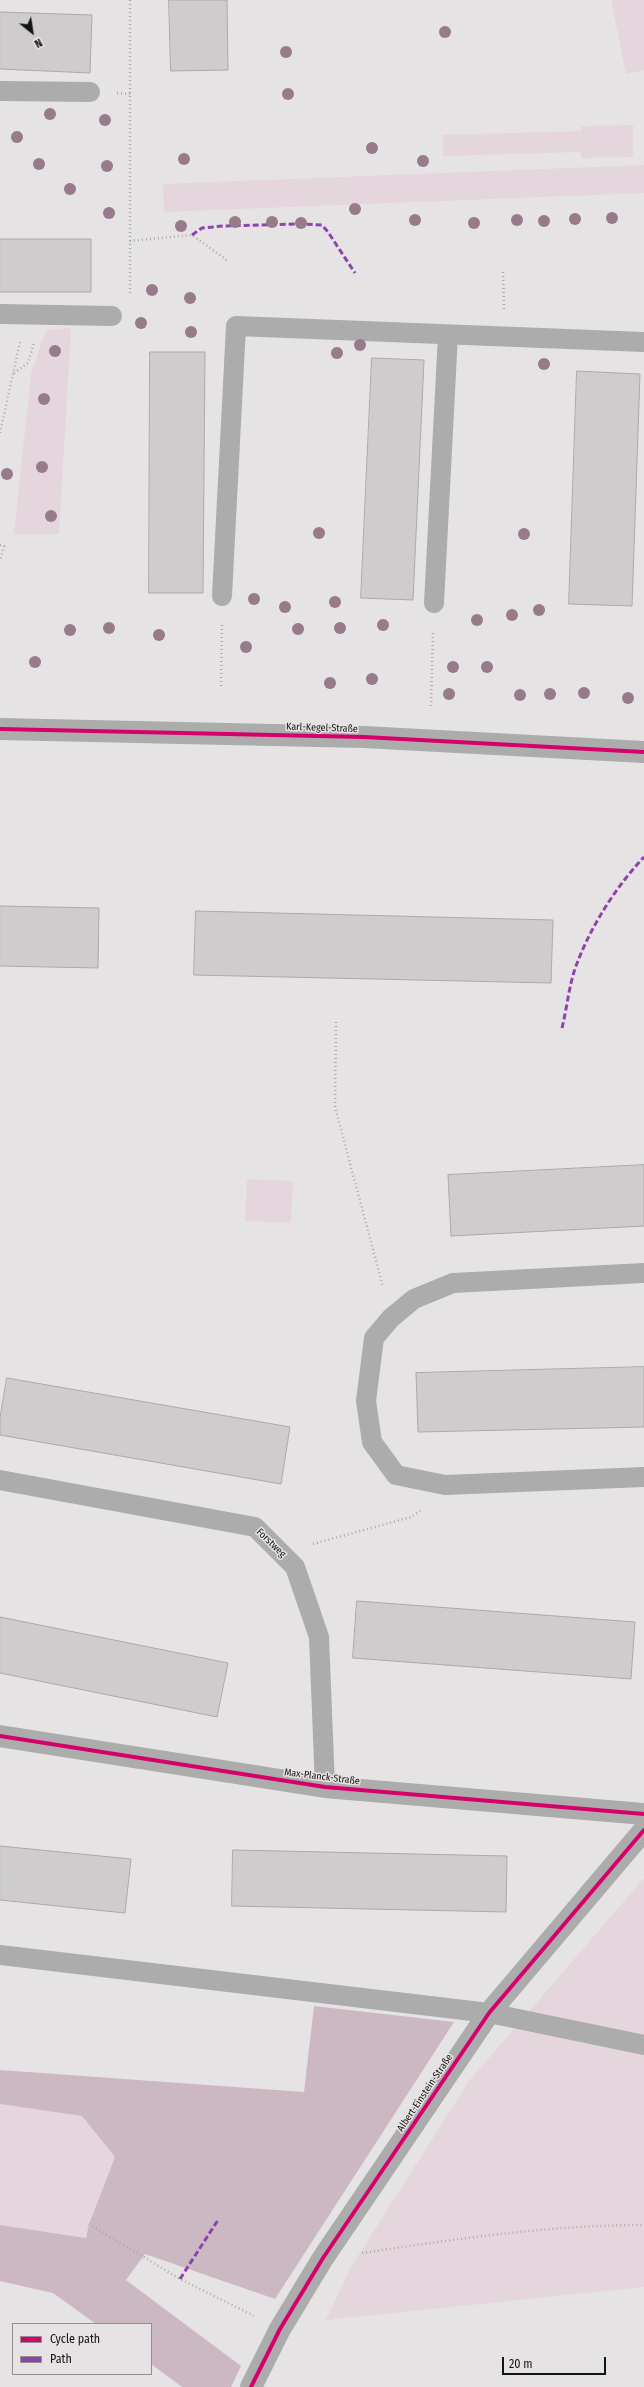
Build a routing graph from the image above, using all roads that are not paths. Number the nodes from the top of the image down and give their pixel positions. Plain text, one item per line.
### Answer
1 (0, 91) edge
2 (90, 92) dead end
3 (0, 314) edge
4 (112, 316) road end
5 (448, 335) junction
6 (644, 342) edge
7 (222, 596) road end
8 (434, 603) road end
9 (0, 729) edge
10 (644, 752) edge
11 (644, 1273) edge
12 (644, 1477) edge
13 (0, 1480) edge
14 (0, 1736) edge
15 (325, 1787) junction
16 (644, 1814) edge
17 (644, 1830) edge
18 (0, 1955) edge
19 (489, 2012) junction
20 (644, 2046) edge
21 (251, 2387) edge

1 - 2 lane
3 - 4 lane
5 - 6 lane
5 - 7 lane
5 - 8 lane
9 - 10 street, Karl-Kegel-Straße
11 - 12 lane
13 - 15 lane, Forstweg
14 - 15 street, Max-Planck-Straße
15 - 16 street, Max-Planck-Straße
17 - 19 street, Albert-Einstein-Straße
18 - 19 lane
19 - 20 lane
19 - 21 street, Albert-Einstein-Straße

